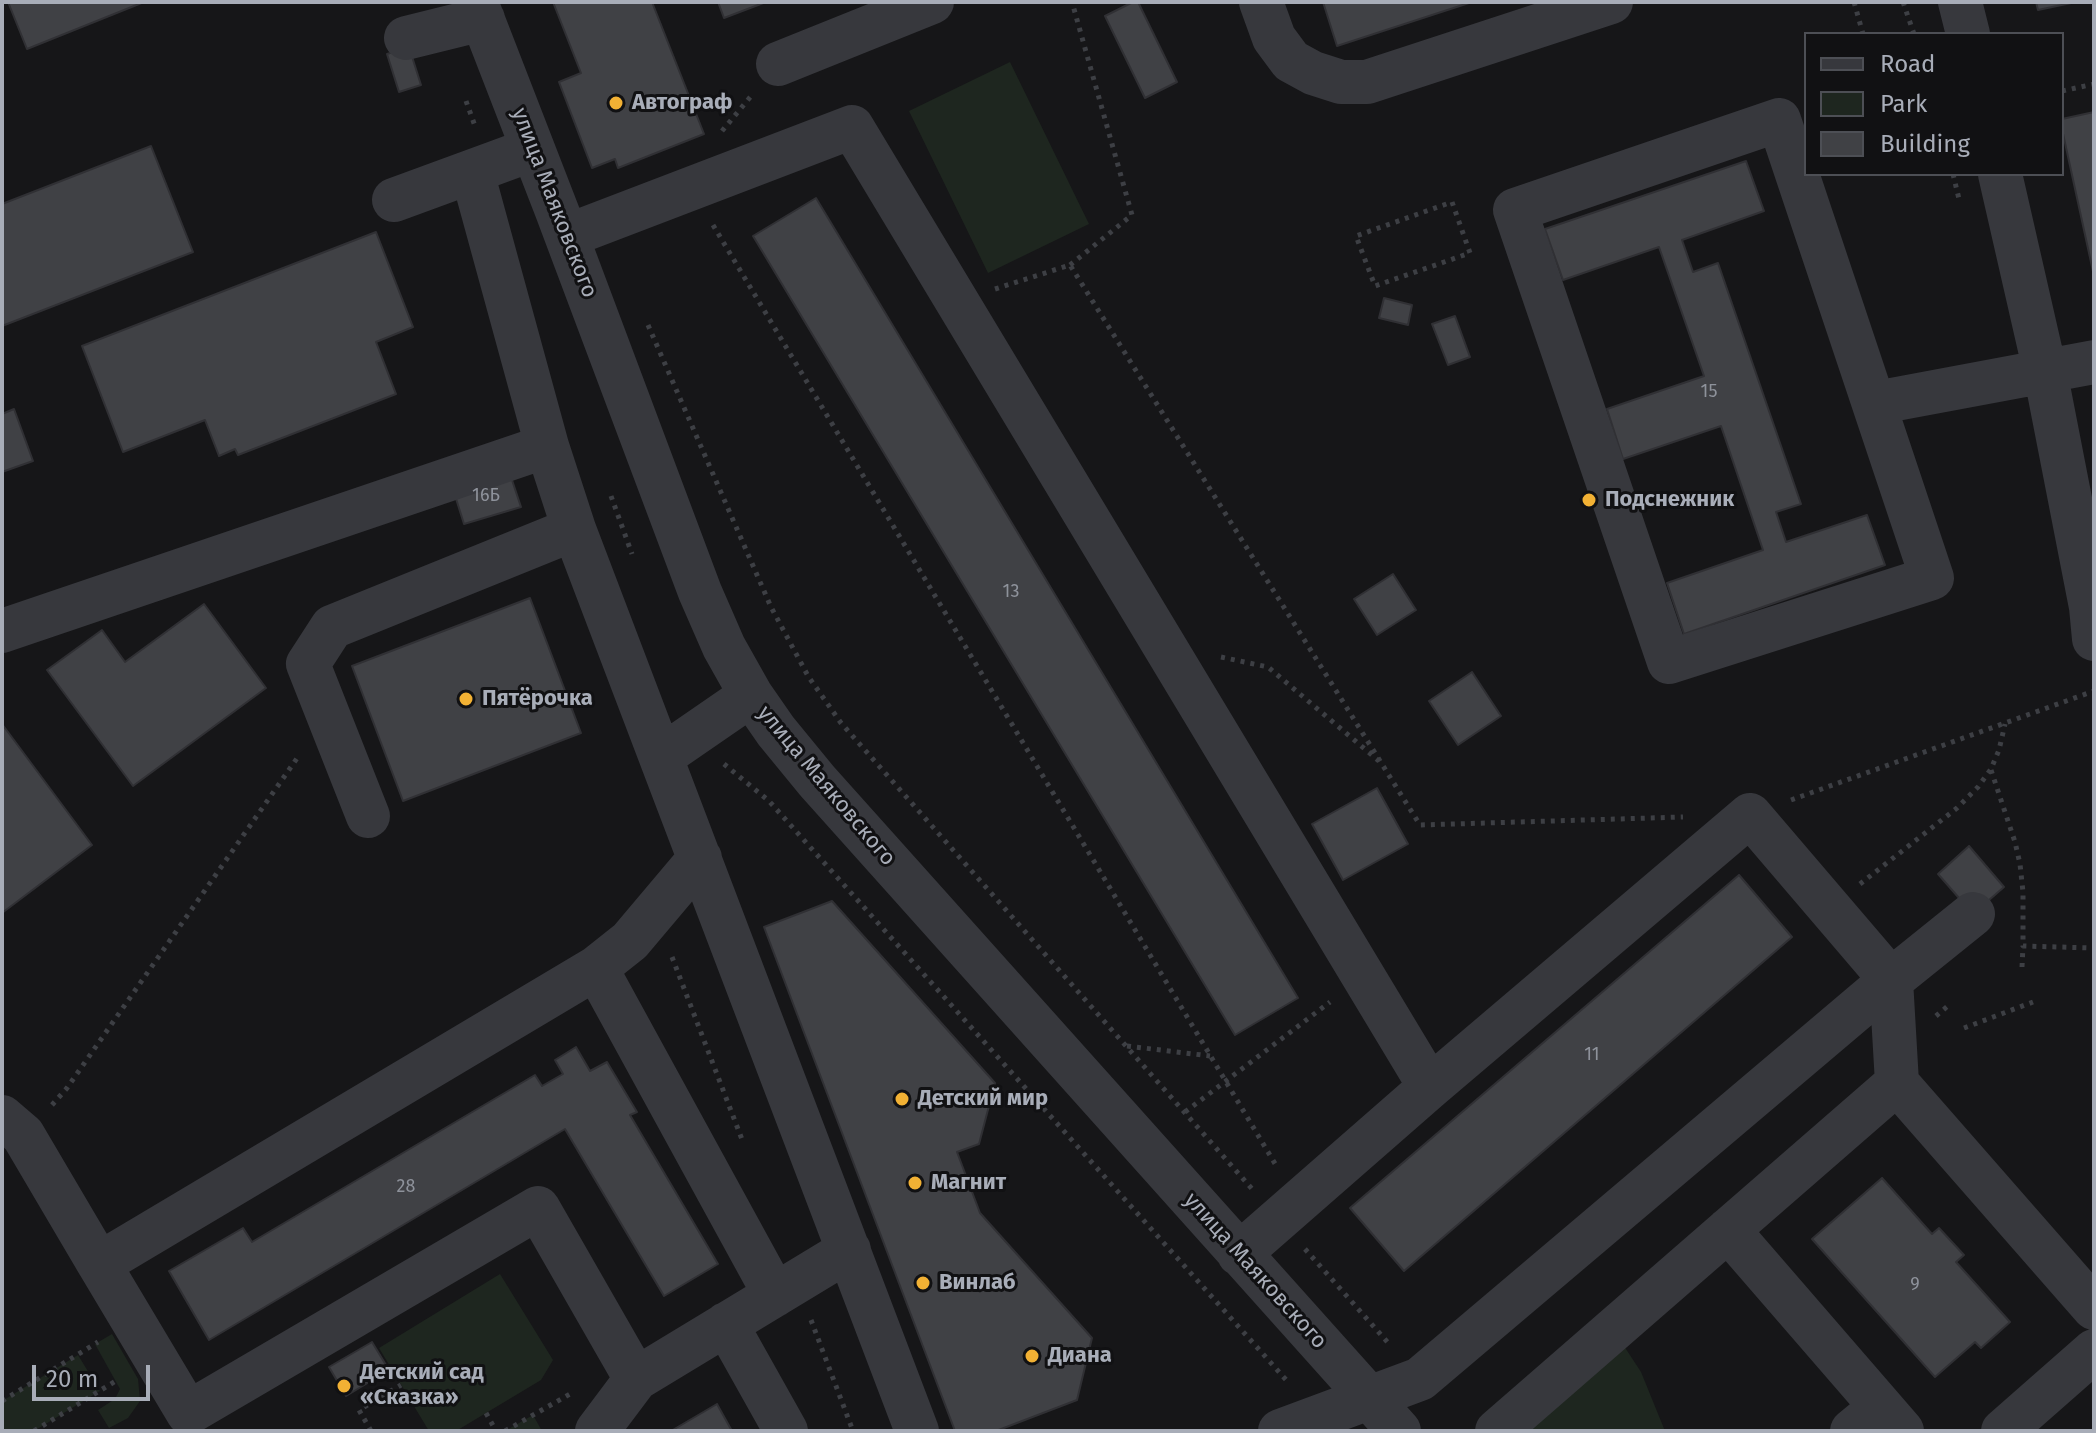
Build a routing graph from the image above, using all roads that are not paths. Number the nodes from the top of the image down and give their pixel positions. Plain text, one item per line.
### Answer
1 (932, 2) edge
2 (1261, 2) edge
3 (1611, 2) edge
4 (1960, 2) edge
5 (479, 11) edge
6 (1968, 32) edge
7 (406, 38) dead end
8 (778, 64) road end
9 (533, 149) junction
10 (472, 172) junction
11 (2000, 176) edge
12 (394, 200) dead end
13 (567, 236) junction
14 (2094, 362) edge
15 (2045, 371) junction
16 (1875, 403) junction
17 (547, 446) junction
18 (574, 529) junction
19 (2, 631) edge
20 (2094, 639) edge
21 (751, 695) junction
22 (661, 757) junction
23 (368, 816) dead end
24 (700, 858) junction
25 (1973, 914) dead end
26 (596, 968) junction
27 (1891, 980) junction
28 (1897, 1083) junction
29 (1430, 1087) junction
30 (13, 1126) edge
31 (1728, 1230) junction
32 (849, 1250) junction
33 (1239, 1254) junction
34 (99, 1264) junction
35 (775, 1295) junction
36 (2094, 1308) edge
37 (726, 1324) junction
38 (2094, 1351) edge
39 (630, 1369) junction
40 (1370, 1399) junction
41 (218, 1416) edge
42 (1878, 1423) edge
43 (597, 1431) edge
44 (786, 1431) edge
45 (917, 1431) edge
46 (1280, 1431) edge
47 (1399, 1431) edge
48 (1497, 1431) edge
49 (2003, 1431) edge

1 - 8 street
2 - 3 street
4 - 6 street
5 - 7 street
5 - 9 street, улица Маяковского
9 - 10 street
9 - 13 street, улица Маяковского
10 - 12 street
10 - 17 street
11 - 15 street
13 - 21 street, улица Маяковского
13 - 29 street
14 - 15 street
15 - 16 street
15 - 20 street
16 - 16 street
17 - 18 street
17 - 19 street
18 - 22 street
18 - 23 street
21 - 22 street
21 - 33 street, улица Маяковского
22 - 24 street
24 - 26 street
24 - 32 street
25 - 27 street
26 - 34 street
26 - 35 street
27 - 28 street
27 - 29 street
27 - 40 street
28 - 31 street
28 - 36 street
29 - 33 street
30 - 34 street
31 - 42 street
31 - 48 street
32 - 35 street
32 - 45 street
33 - 40 street, улица Маяковского
34 - 41 street
35 - 37 street
37 - 39 street
37 - 44 street
38 - 49 street
39 - 41 street
39 - 43 street
40 - 46 street
40 - 47 street, улица Маяковского

